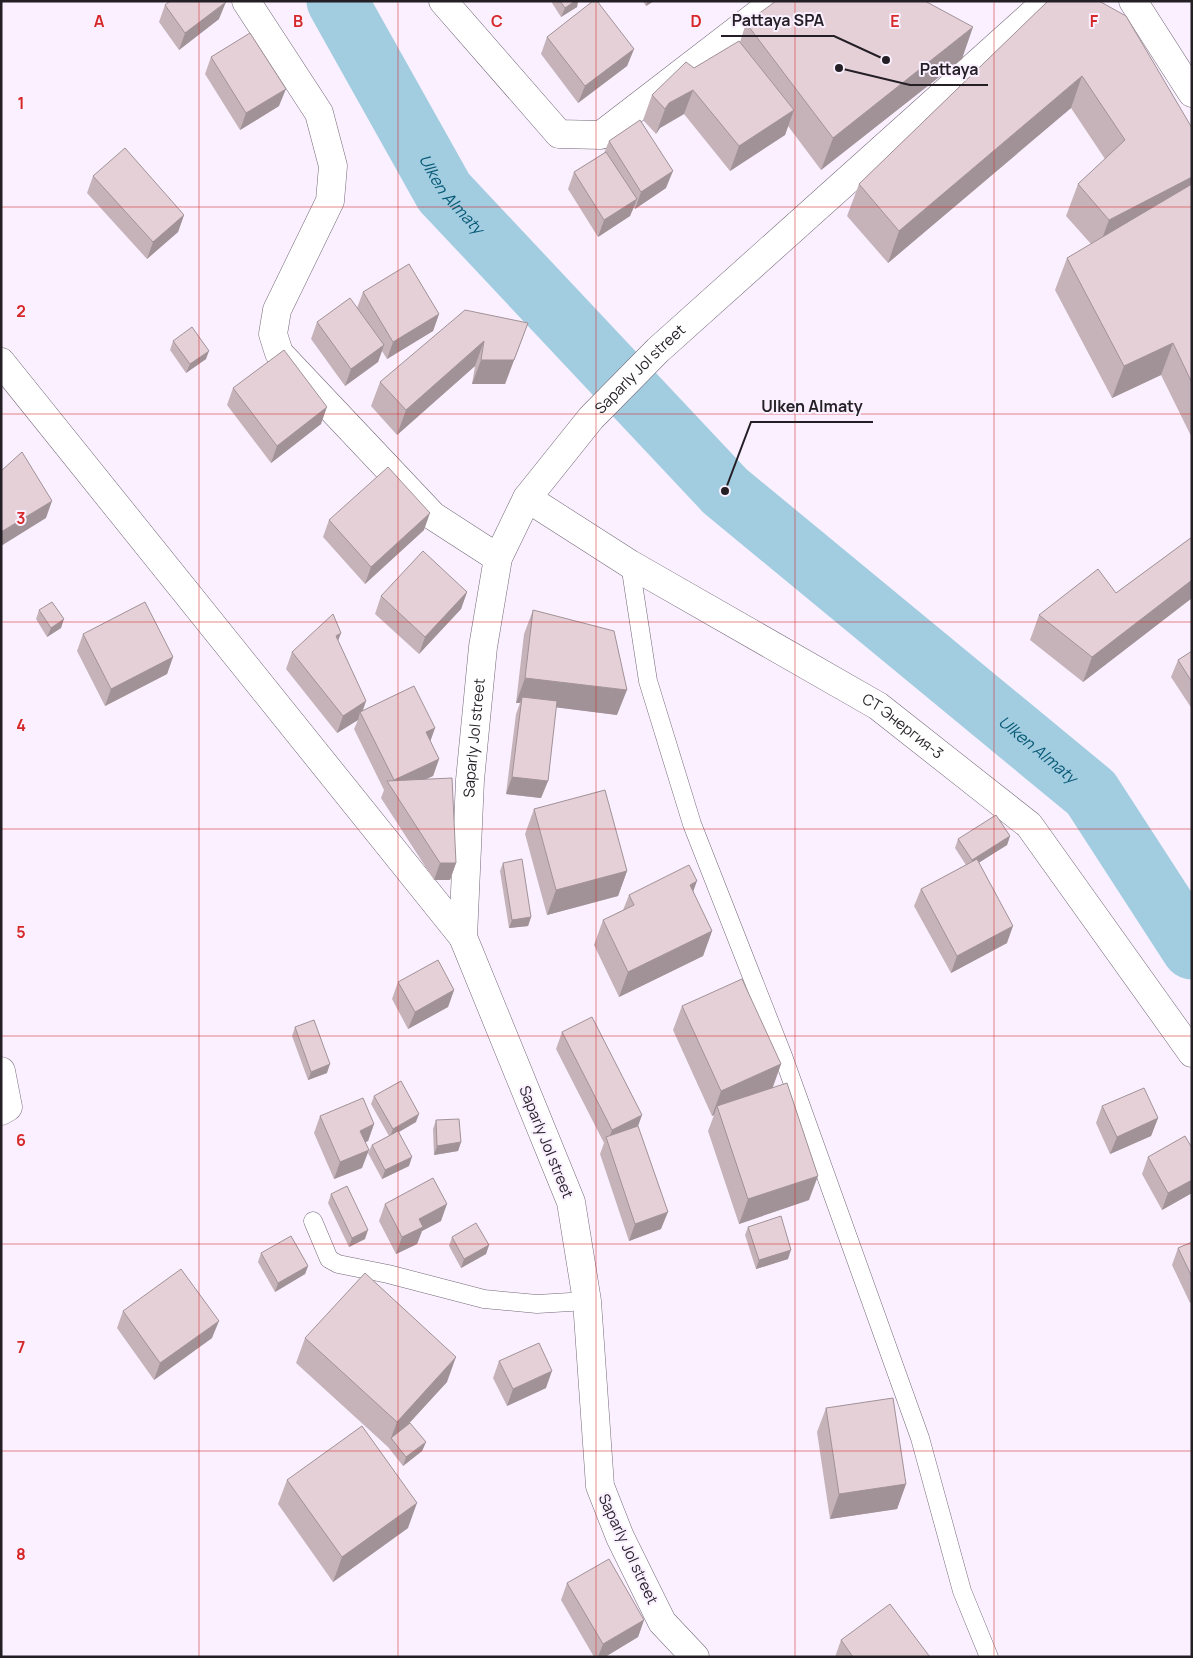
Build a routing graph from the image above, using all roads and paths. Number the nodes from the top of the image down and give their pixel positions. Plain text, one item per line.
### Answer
1 (246, 1) edge
2 (443, 1) edge
3 (774, 1) edge
4 (1046, 1) edge
5 (1133, 1) edge
6 (1192, 93) edge
7 (1, 362) edge
8 (528, 498) junction
9 (498, 558) junction
10 (630, 564) junction
11 (463, 937) junction
12 (1192, 1053) edge
13 (1, 1071) edge
14 (1, 1111) edge
15 (313, 1221) dead end
16 (587, 1301) junction
17 (695, 1657) edge
18 (988, 1657) edge

1 - 9 street
2 - 3 street
4 - 8 street, Saparly Jol street
5 - 6 street
7 - 11 street
8 - 9 street, Saparly Jol street
8 - 10 street, СТ Энергия-3
9 - 11 street, Saparly Jol street
10 - 12 street, СТ Энергия-3
10 - 18 lane
11 - 16 street, Saparly Jol street
13 - 14 street
15 - 16 lane
16 - 17 street, Saparly Jol street

